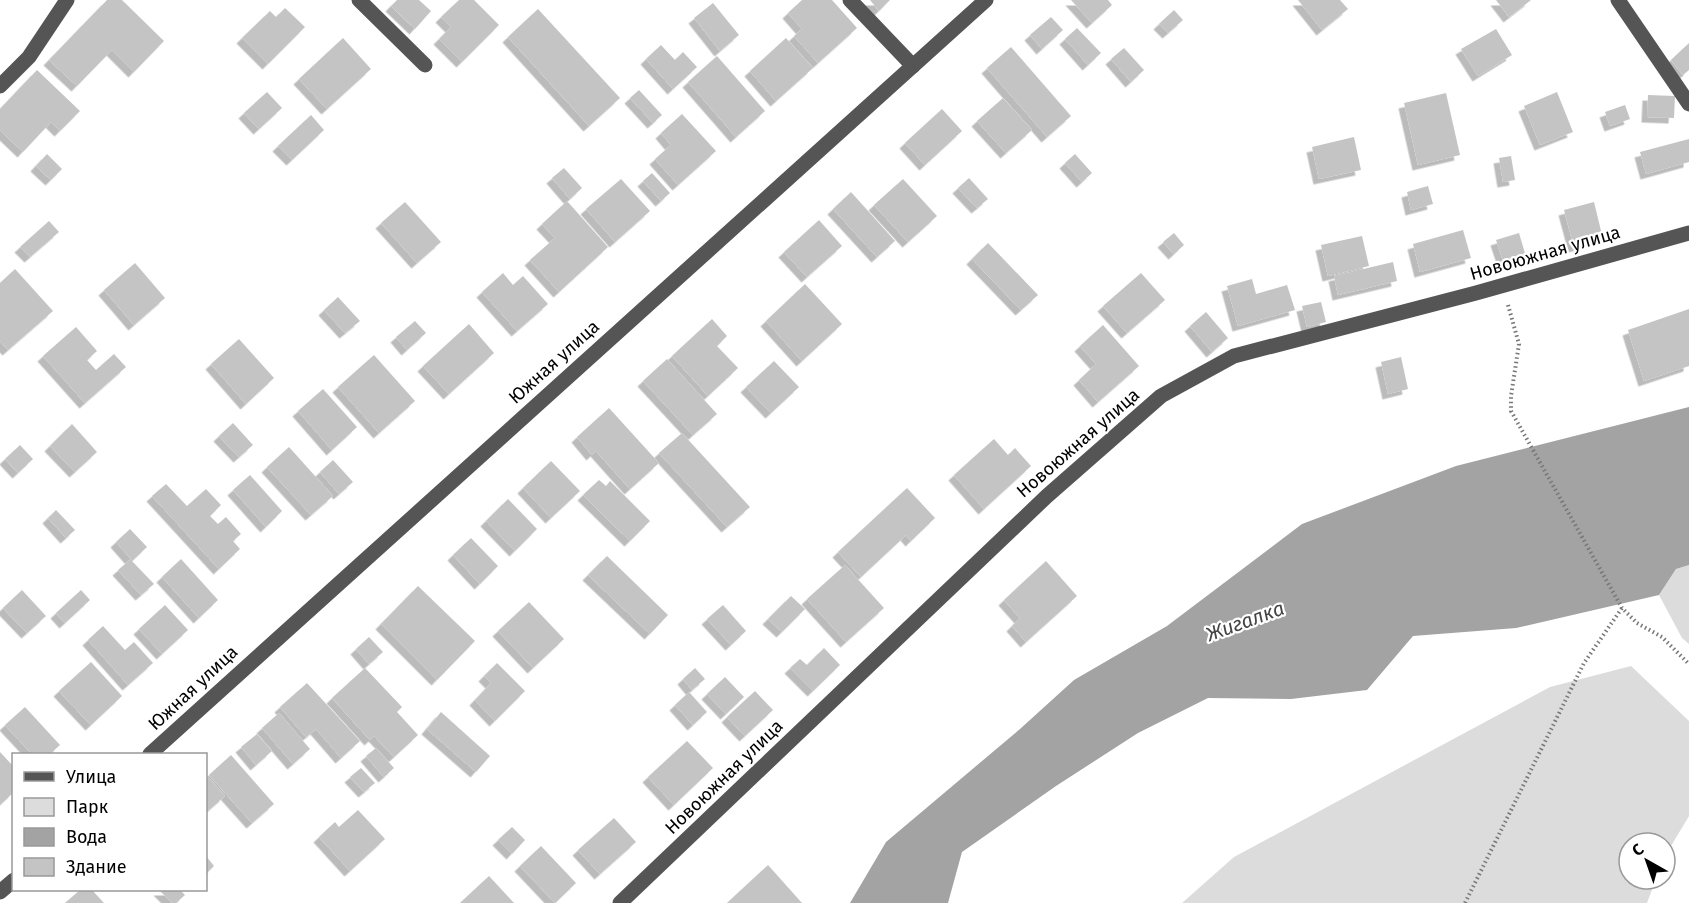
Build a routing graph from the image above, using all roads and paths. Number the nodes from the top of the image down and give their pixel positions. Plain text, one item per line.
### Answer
1 (67, 0) edge
2 (359, 0) edge
3 (850, 0) edge
4 (986, 0) edge
5 (1618, 0) edge
6 (425, 65) dead end
7 (913, 66) junction
8 (0, 86) edge
9 (1689, 104) edge
10 (1689, 233) edge
11 (1503, 285) junction
12 (1622, 608) junction
13 (1689, 664) edge
14 (151, 753) edge
15 (12, 882) edge
16 (0, 892) edge
17 (620, 903) edge
18 (1465, 903) edge

1 - 8 street
2 - 6 street
3 - 7 street
4 - 7 street, Южная улица
5 - 9 street
7 - 14 street, Южная улица
10 - 11 street, Новоюжная улица
11 - 12 path
11 - 17 street, Новоюжная улица
12 - 13 path
12 - 18 path
15 - 16 street

